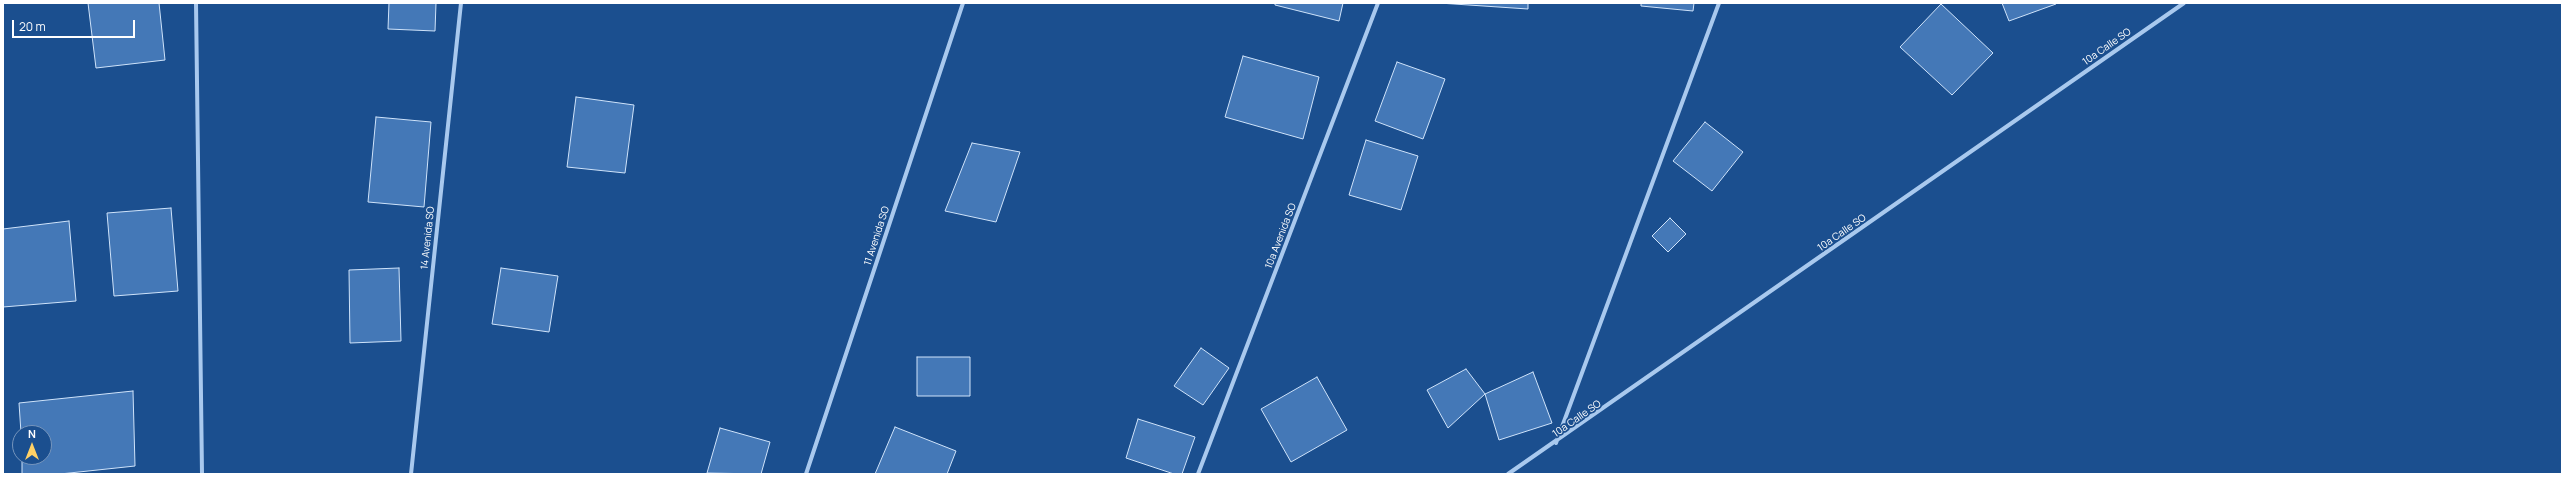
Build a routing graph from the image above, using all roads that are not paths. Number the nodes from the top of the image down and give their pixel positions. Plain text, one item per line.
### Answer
1 (196, 3) edge
2 (462, 3) edge
3 (963, 3) edge
4 (1378, 3) edge
5 (1719, 3) edge
6 (2184, 3) edge
7 (1556, 443) junction
8 (202, 474) edge
9 (410, 474) edge
10 (806, 474) edge
11 (1198, 474) edge
12 (1508, 474) edge

1 - 8 street
2 - 9 street, 14 Avenida SO
3 - 10 street, 11 Avenida SO
4 - 11 street, 10a Avenida SO
5 - 7 street
6 - 7 street, 10a Calle SO
7 - 12 street, 10a Calle SO

